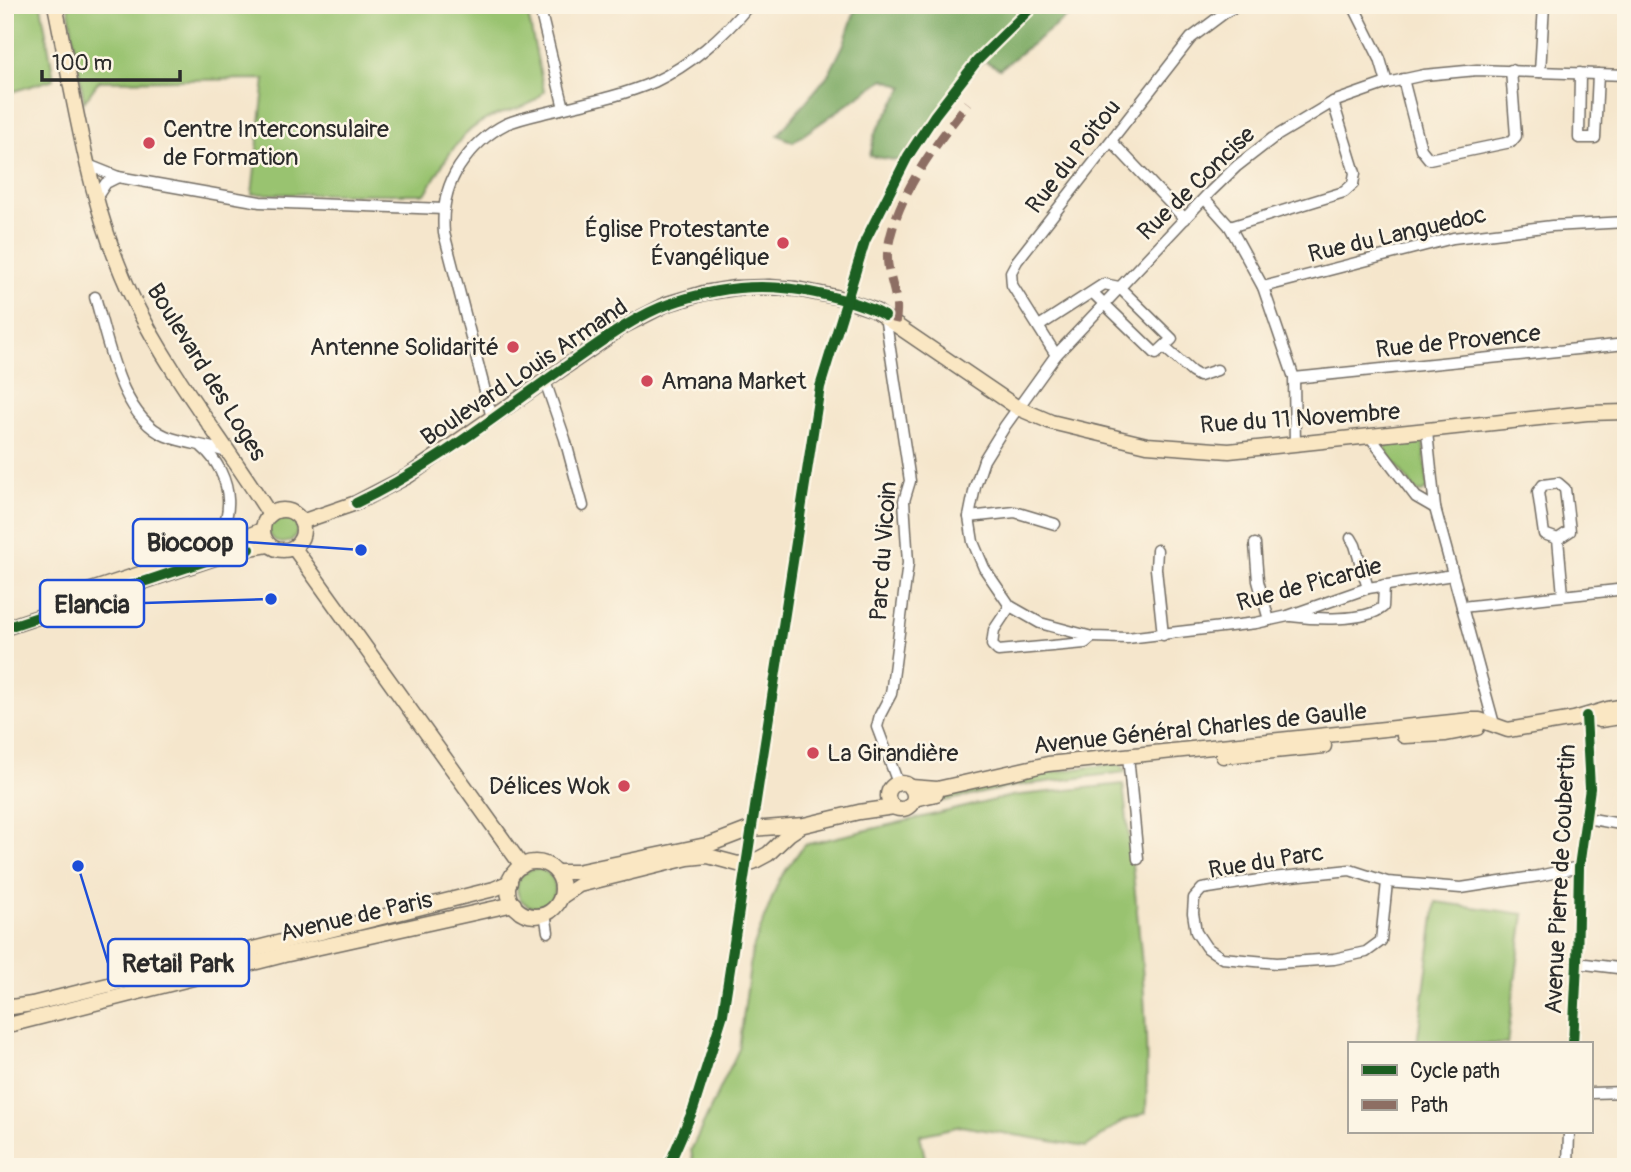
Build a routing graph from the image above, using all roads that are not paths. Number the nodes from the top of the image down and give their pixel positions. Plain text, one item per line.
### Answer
1 (55, 5) edge
2 (539, 5) edge
3 (749, 5) edge
4 (1240, 5) edge
5 (1353, 5) edge
6 (1544, 5) edge
7 (1511, 70) junction
8 (1539, 72) junction
9 (1580, 73) junction
10 (1598, 74) junction
11 (1626, 75) edge
12 (1403, 79) junction
13 (1387, 83) junction
14 (1333, 102) junction
15 (564, 108) junction
16 (1112, 142) junction
17 (88, 164) junction
18 (118, 177) junction
19 (96, 198) junction
20 (1205, 198) junction
21 (444, 209) junction
22 (1185, 219) junction
23 (1626, 222) edge
24 (1230, 226) junction
25 (1119, 287) junction
26 (1263, 287) junction
27 (1092, 292) junction
28 (94, 297) dead end
29 (1103, 302) junction
30 (885, 316) junction
31 (1039, 326) junction
32 (1626, 344) edge
33 (1164, 347) junction
34 (1056, 355) junction
35 (1217, 370) dead end
36 (1294, 378) junction
37 (545, 381) junction
38 (1018, 408) junction
39 (1626, 412) edge
40 (492, 418) junction
41 (1427, 432) junction
42 (1371, 438) junction
43 (200, 445) junction
44 (1295, 445) junction
45 (231, 454) junction
46 (583, 506) dead end
47 (1435, 508) junction
48 (270, 514) junction
49 (969, 517) junction
50 (301, 522) junction
51 (1055, 524) dead end
52 (265, 537) junction
53 (1351, 538) dead end
54 (1558, 539) junction
55 (1255, 544) dead end
56 (294, 548) junction
57 (1157, 550) dead end
58 (170, 562) junction
59 (1453, 575) junction
60 (1384, 585) junction
61 (1368, 589) junction
62 (1626, 589) edge
63 (1563, 595) junction
64 (1010, 606) junction
65 (1462, 607) junction
66 (1288, 616) junction
67 (5, 618) edge
68 (1269, 620) junction
69 (5, 628) edge
70 (1163, 635) junction
71 (1092, 637) junction
72 (1626, 706) edge
73 (1586, 716) junction
74 (1626, 716) edge
75 (1494, 724) junction
76 (1129, 759) junction
77 (901, 794) junction
78 (1586, 818) junction
79 (804, 825) junction
80 (1626, 825) edge
81 (1138, 859) dead end
82 (522, 866) junction
83 (1579, 867) junction
84 (557, 872) junction
85 (510, 882) junction
86 (1387, 882) junction
87 (561, 897) junction
88 (513, 904) junction
89 (545, 913) junction
90 (548, 932) dead end
91 (1577, 963) junction
92 (1626, 969) edge
93 (5, 1008) edge
94 (5, 1026) edge
95 (1573, 1042) edge
96 (1592, 1093) edge
97 (1626, 1093) edge
98 (1569, 1134) edge
99 (1569, 1167) edge

1 - 17 main road, Boulevard des Loges
2 - 15 street
3 - 15 street
4 - 16 street, Rue du Poitou
5 - 13 street
6 - 8 street
7 - 8 street, Rue de Concise
7 - 12 street, Rue de Concise
7 - 12 street
8 - 9 street, Rue de Concise
9 - 10 street, Rue de Concise
9 - 10 street
10 - 11 street, Rue de Concise
12 - 13 street, Rue de Concise
13 - 14 street, Rue de Concise
14 - 20 street, Rue de Concise
14 - 24 street
15 - 21 street
16 - 22 street
16 - 31 street, Rue du Poitou
17 - 18 street
17 - 19 main road, Boulevard des Loges
18 - 19 street
18 - 21 street
19 - 45 main road, Boulevard des Loges
20 - 22 street, Rue de Concise
20 - 24 street
21 - 40 street
22 - 25 street, Rue de Concise
23 - 26 street, Rue du Languedoc
24 - 26 street
25 - 27 street
25 - 29 street, Rue de Concise
25 - 33 street
26 - 36 street
27 - 29 street
27 - 31 street
28 - 43 street
29 - 33 street
29 - 34 street, Rue de Concise
30 - 37 main road, Boulevard Louis Armand
30 - 38 main road, Rue du 11 Novembre
30 - 77 street, Parc du Vicoin
31 - 34 street, Rue du Poitou
32 - 36 street, Rue de Provence
33 - 35 street
34 - 38 street, Rue de Concise
36 - 44 street
37 - 40 main road, Boulevard Louis Armand
37 - 46 street
38 - 44 main road, Rue du 11 Novembre
38 - 49 street, Rue de Picardie
39 - 41 main road, Rue du 11 Novembre
40 - 50 main road, Boulevard Louis Armand
41 - 42 main road, Rue du 11 Novembre
41 - 47 street
42 - 44 main road, Rue du 11 Novembre
42 - 47 street
43 - 45 street
43 - 58 street
45 - 48 main road, Boulevard des Loges
47 - 59 street
48 - 50 main road
48 - 52 main road
49 - 51 street
49 - 64 street, Rue de Picardie
50 - 56 main road
52 - 56 main road
52 - 58 main road
52 - 69 main road
53 - 61 street
54 - 54 street
54 - 63 street
55 - 68 street
56 - 82 main road
57 - 70 street
58 - 67 main road
59 - 60 street, Rue de Picardie
59 - 65 street
60 - 61 street, Rue de Picardie
60 - 66 street
61 - 66 street, Rue de Picardie
62 - 63 street
63 - 65 street
64 - 71 street, Rue de Picardie
64 - 71 street, Rue de Picardie
65 - 75 street
66 - 68 street, Rue de Picardie
68 - 70 street, Rue de Picardie
70 - 71 street, Rue de Picardie
72 - 73 main road, Avenue Général Charles de Gaulle
73 - 74 main road, Avenue Général Charles de Gaulle
73 - 75 main road, Avenue Général Charles de Gaulle
73 - 78 street, Avenue Pierre de Coubertin
75 - 76 main road, Avenue Général Charles de Gaulle
76 - 77 main road, Avenue Général Charles de Gaulle
76 - 81 street
77 - 79 main road
78 - 80 street
78 - 83 street, Avenue Pierre de Coubertin
79 - 84 main road
79 - 87 main road
82 - 84 main road
82 - 85 main road
83 - 86 street, Rue du Parc
83 - 91 street, Avenue Pierre de Coubertin
84 - 87 main road
85 - 88 main road
85 - 93 main road, Avenue de Paris
86 - 86 street, Rue du Parc
87 - 89 main road
88 - 89 main road
88 - 94 main road, Avenue de Paris
89 - 90 street
91 - 92 street
91 - 95 street, Avenue Pierre de Coubertin
96 - 97 street
98 - 99 street

